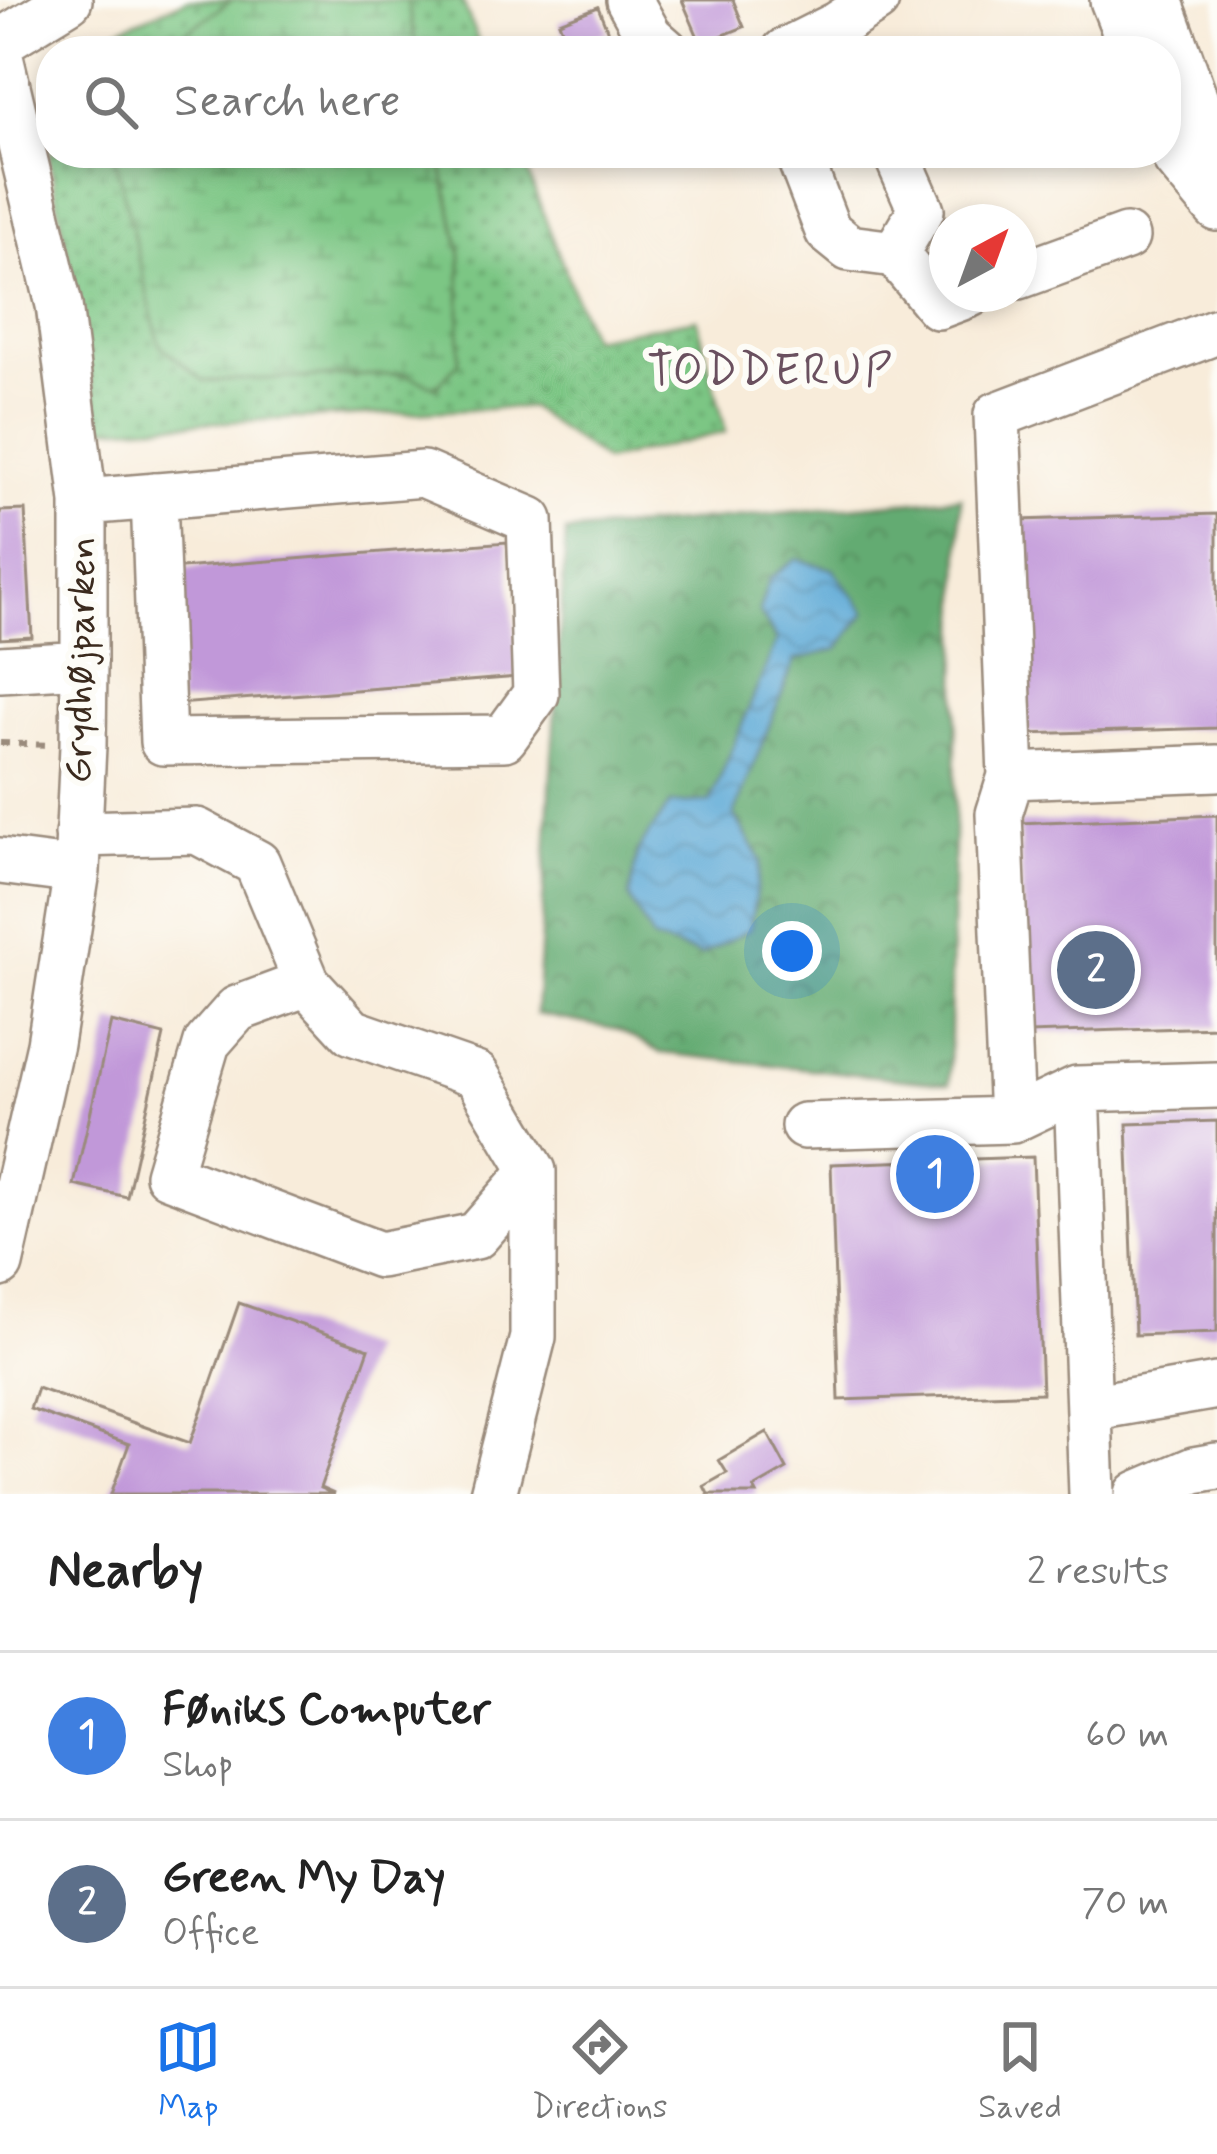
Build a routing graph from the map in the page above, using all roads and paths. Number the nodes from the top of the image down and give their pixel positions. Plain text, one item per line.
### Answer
1 (69, 0) edge
2 (629, 0) edge
3 (1113, 0) edge
4 (1159, 0) edge
5 (855, 25) edge
6 (649, 36) edge
7 (825, 36) edge
8 (1127, 36) edge
9 (1172, 36) edge
10 (0, 43) edge
11 (0, 57) edge
12 (1181, 61) edge
13 (1217, 160) edge
14 (1181, 165) edge
15 (804, 168) edge
16 (903, 168) edge
17 (1217, 208) edge
18 (1126, 237) dead end
19 (895, 254) junction
20 (1037, 269) edge
21 (929, 295) edge
22 (1217, 331) edge
23 (154, 496) junction
24 (84, 502) junction
25 (84, 664) junction
26 (0, 669) edge
27 (0, 743) edge
28 (83, 746) junction
29 (1217, 768) edge
30 (1012, 776) junction
31 (77, 852) junction
32 (0, 861) edge
33 (307, 983) junction
34 (1217, 1085) edge
35 (1077, 1089) junction
36 (1012, 1120) junction
37 (804, 1126) dead end
38 (532, 1171) junction
39 (0, 1264) edge
40 (1217, 1386) edge
41 (1088, 1408) junction
42 (1204, 1476) edge
43 (493, 1494) edge
44 (1092, 1494) edge
45 (1138, 1494) edge

1 - 10 street
2 - 6 street
3 - 8 street
4 - 9 street
5 - 7 street
11 - 24 street, Grydhøjparken
12 - 13 street
14 - 17 street
15 - 19 street
16 - 19 street
18 - 20 street
19 - 21 street
22 - 30 street
23 - 23 street
23 - 24 street
24 - 25 street, Grydhøjparken
25 - 26 street
25 - 28 street, Grydhøjparken
27 - 28 path
28 - 31 street, Grydhøjparken
29 - 30 street
30 - 36 street
31 - 32 street
31 - 33 street
31 - 39 street, Grydhøjparken
33 - 38 street
33 - 38 street
34 - 35 street
35 - 36 street
35 - 41 street
36 - 37 street
38 - 43 street
40 - 41 street
41 - 44 street
42 - 45 street

